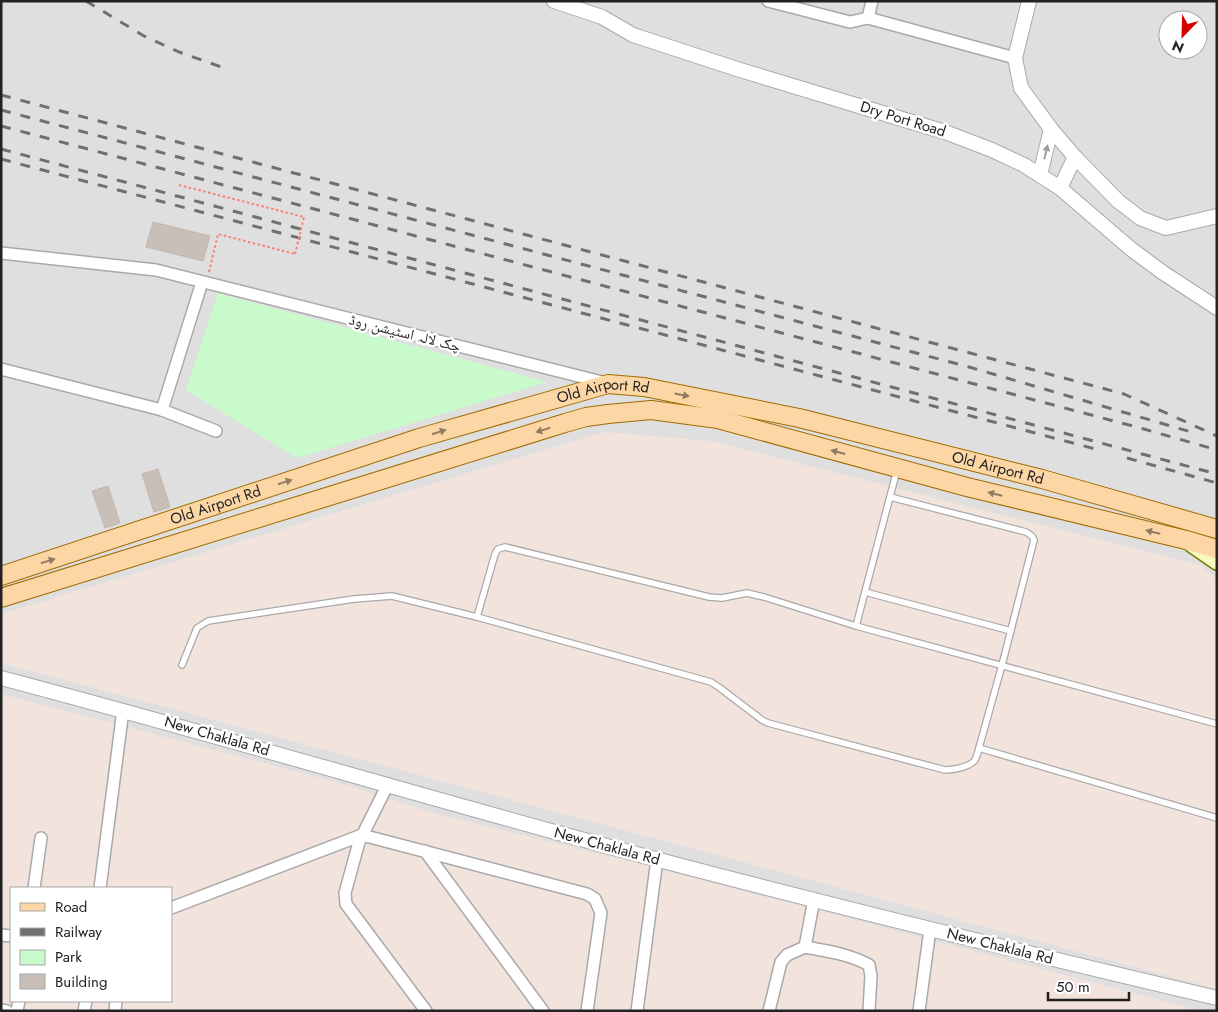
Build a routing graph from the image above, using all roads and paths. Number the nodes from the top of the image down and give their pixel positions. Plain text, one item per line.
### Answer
1 (554, 1) edge
2 (768, 1) edge
3 (872, 1) edge
4 (1029, 1) edge
5 (868, 18) junction
6 (1015, 58) junction
7 (1051, 129) junction
8 (1075, 157) junction
9 (1040, 176) junction
10 (179, 185) dead end
11 (1060, 188) junction
12 (1217, 216) edge
13 (1, 253) edge
14 (204, 283) junction
15 (1217, 308) edge
16 (1, 369) edge
17 (608, 384) junction
18 (644, 387) junction
19 (566, 395) junction
20 (162, 410) junction
21 (651, 410) junction
22 (565, 423) junction
23 (216, 431) dead end
24 (898, 468) junction
25 (890, 497) junction
26 (1217, 529) edge
27 (1186, 540) junction
28 (1217, 549) edge
29 (1217, 562) edge
30 (1, 576) edge
31 (865, 592) junction
32 (1, 598) edge
33 (477, 617) junction
34 (856, 626) junction
35 (1011, 631) junction
36 (182, 665) dead end
37 (1002, 665) junction
38 (1, 678) edge
39 (123, 710) junction
40 (1217, 724) edge
41 (979, 748) junction
42 (388, 784) junction
43 (1217, 818) edge
44 (362, 835) junction
45 (41, 838) dead end
46 (425, 851) junction
47 (656, 859) junction
48 (34, 887) edge
49 (100, 887) edge
50 (814, 899) junction
51 (172, 908) edge
52 (930, 929) junction
53 (805, 947) junction
54 (1217, 998) edge
55 (1, 1010) edge
56 (7, 1011) edge
57 (426, 1011) edge
58 (543, 1011) edge
59 (587, 1011) edge
60 (638, 1011) edge
61 (769, 1011) edge
62 (869, 1011) edge
63 (919, 1011) edge

1 - 9 street, Dry Port Road
2 - 5 street
3 - 5 street
4 - 6 street
5 - 6 street
6 - 7 street
7 - 8 street
9 -> 7 street
8 - 11 street
8 - 12 street
9 - 11 street, Dry Port Road
10 - 14 path, bridge
11 - 15 street, Dry Port Road
13 - 14 street, چک لالہ اسٹیشن روڈ
14 - 17 street, چک لالہ اسٹیشن روڈ
14 - 20 street
16 - 20 street
17 - 18 main road, Old Airport Rd
17 - 19 main road, Old Airport Rd
18 - 21 main road
18 -> 26 main road, Old Airport Rd
19 - 22 main road
30 -> 19 main road, Old Airport Rd
20 - 23 street
21 - 22 main road, Old Airport Rd
24 -> 21 main road, Old Airport Rd
22 -> 32 main road, Old Airport Rd
24 - 25 lane
27 -> 24 main road, Old Airport Rd
25 - 31 lane
25 - 35 lane
27 - 28 main road, Old Airport Rd
27 - 29 main road
31 - 34 lane
31 - 35 lane
33 - 34 lane
33 - 36 lane
33 - 41 lane
34 - 37 lane
35 - 37 lane
37 - 40 lane
37 - 41 lane
38 - 39 street, New Chaklala Rd
39 - 42 street, New Chaklala Rd
39 - 49 street
41 - 43 lane
42 - 44 street
42 - 47 street, New Chaklala Rd
44 - 46 street
44 - 51 street
44 - 57 street
45 - 48 street
46 - 58 street
46 - 59 street
47 - 50 street, New Chaklala Rd
47 - 60 street
50 - 52 street, New Chaklala Rd
50 - 53 street
52 - 54 street, New Chaklala Rd
52 - 63 street
53 - 61 street
53 - 62 street
55 - 56 street

